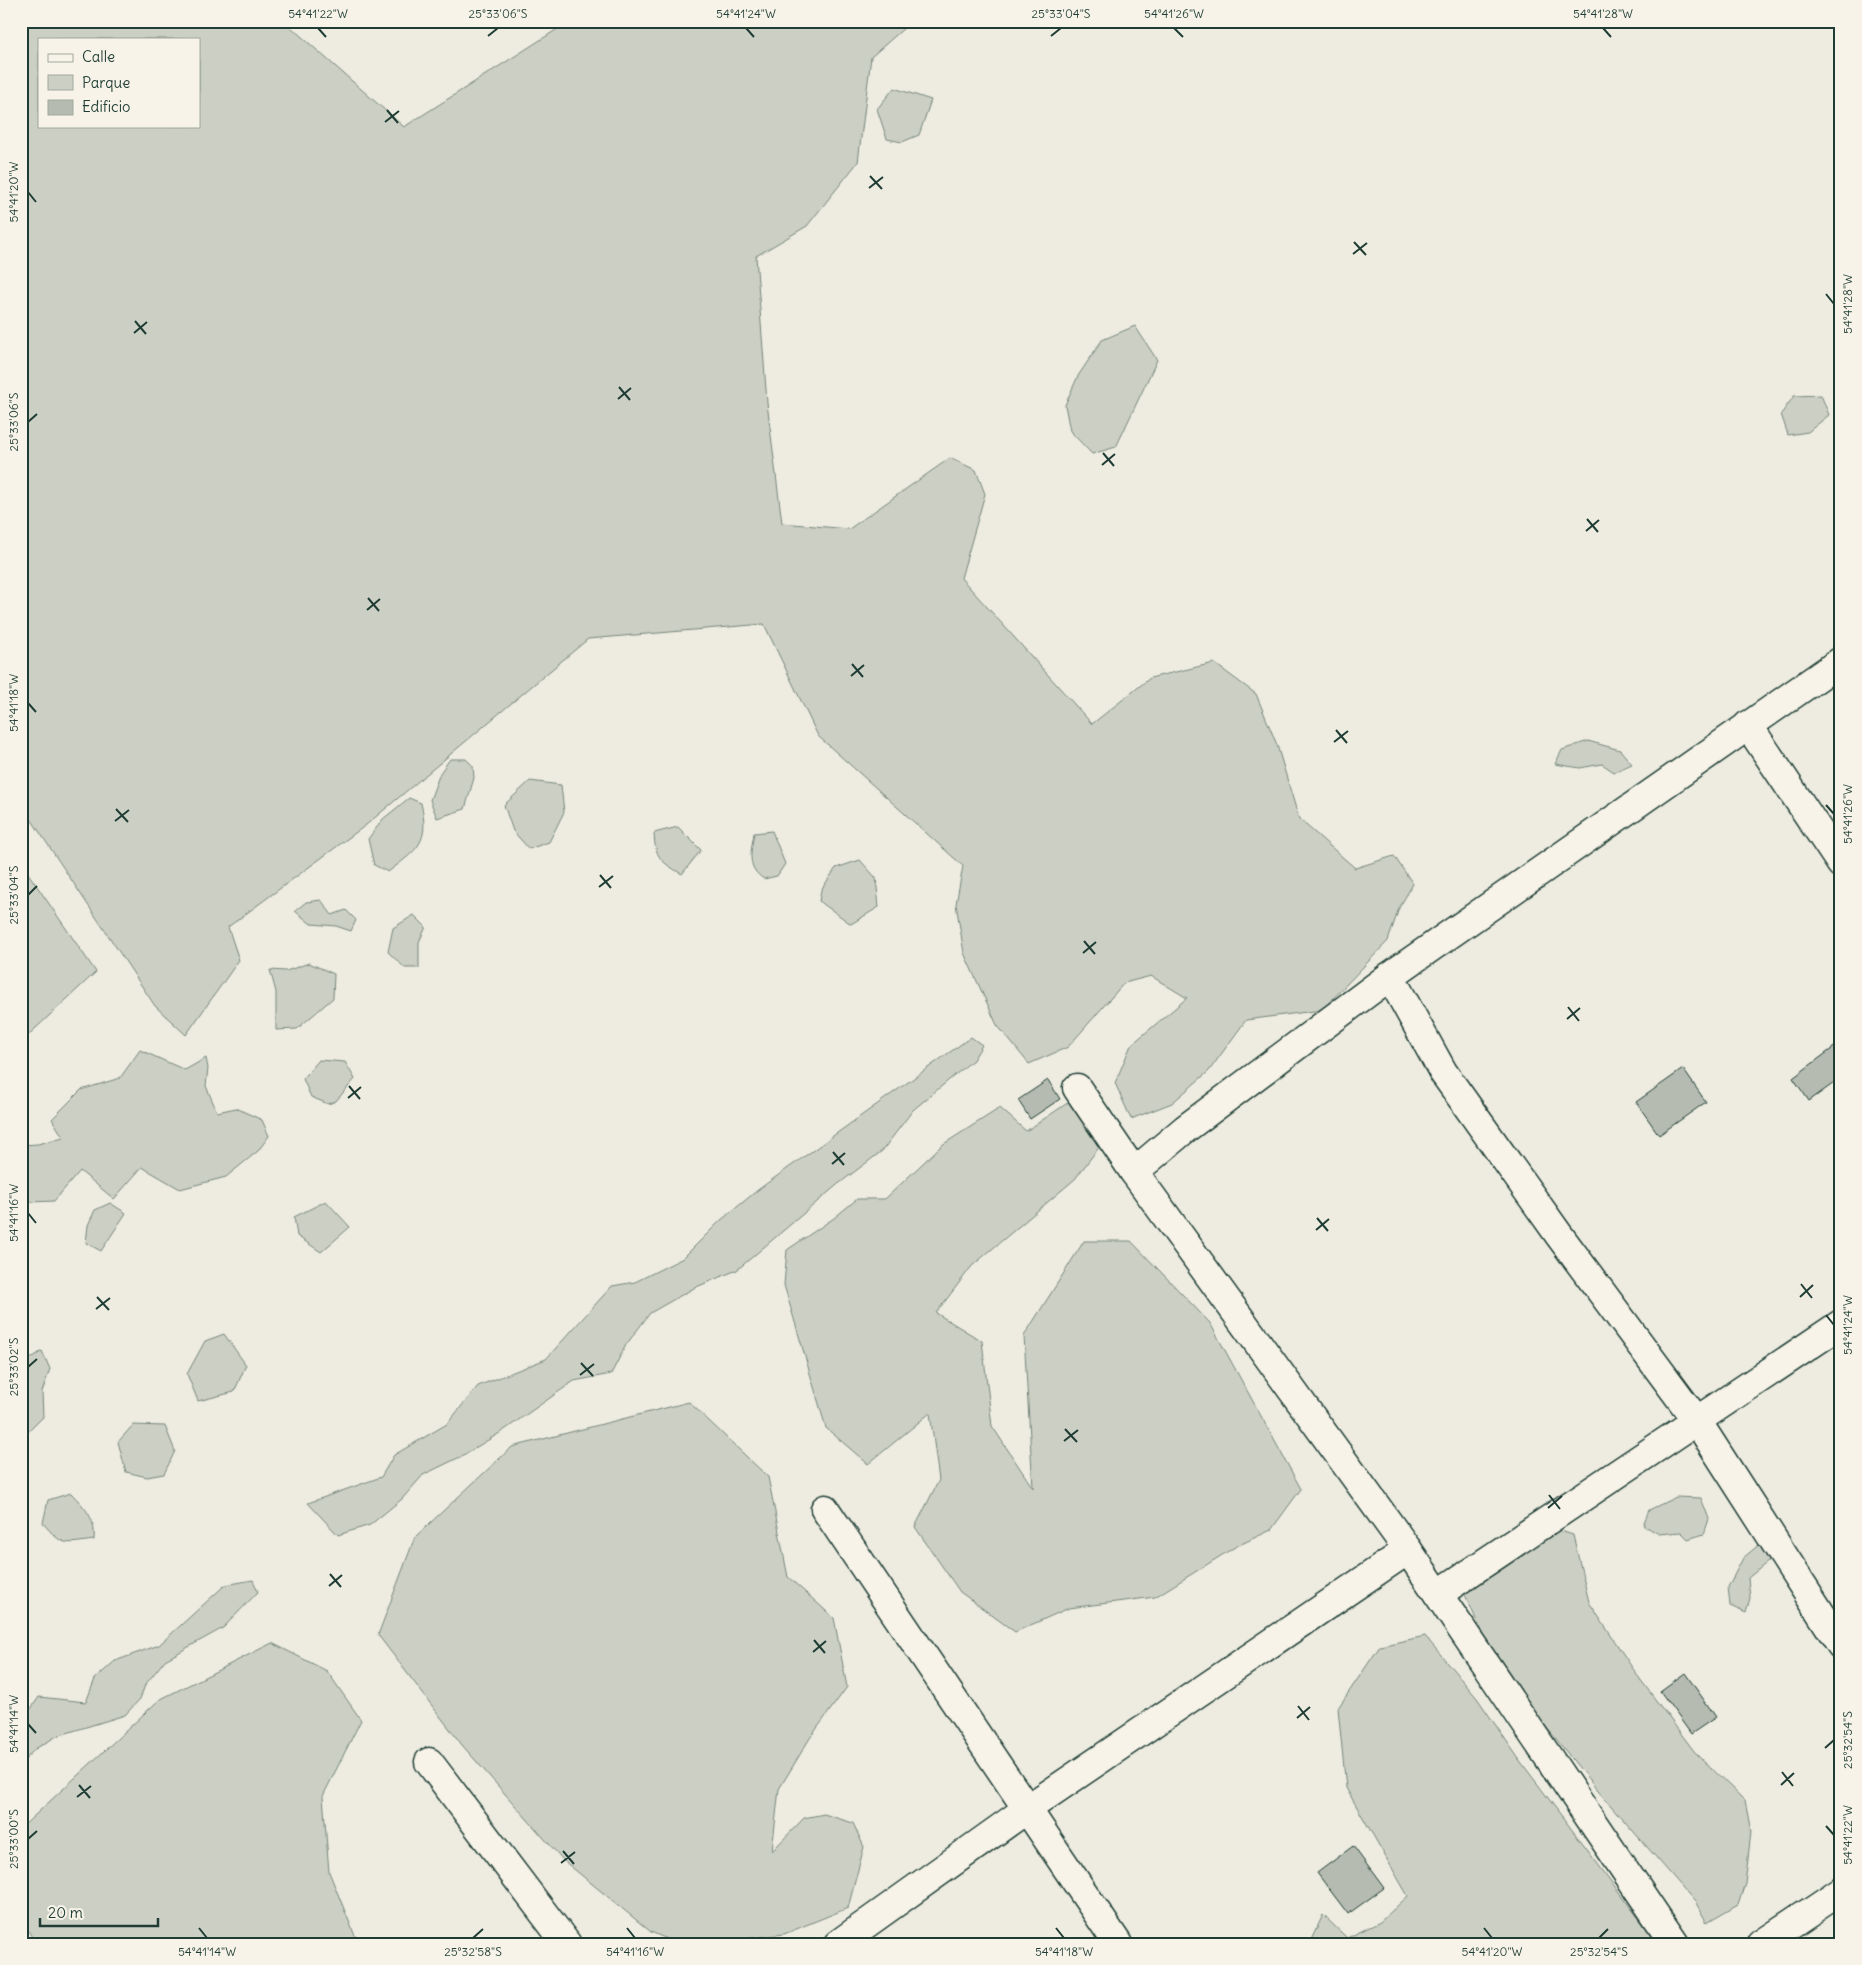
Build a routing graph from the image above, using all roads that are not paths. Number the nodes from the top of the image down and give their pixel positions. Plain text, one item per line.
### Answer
1 (1841, 661) edge
2 (1748, 725) junction
3 (1841, 864) edge
4 (1390, 976) junction
5 (1077, 1088) dead end
6 (1134, 1172) junction
7 (1841, 1324) edge
8 (1697, 1421) junction
9 (825, 1509) dead end
10 (1408, 1550) junction
11 (1438, 1594) junction
12 (1841, 1644) edge
13 (428, 1762) dead end
14 (1026, 1809) junction
15 (1841, 1891) edge
16 (567, 1944) edge
17 (838, 1944) edge
18 (1118, 1944) edge
19 (1675, 1944) edge
20 (1762, 1944) edge

1 - 2 street
2 - 3 street
2 - 4 street
4 - 6 street
4 - 8 street
5 - 6 street
6 - 10 street
7 - 8 street
8 - 11 street
8 - 12 street
9 - 14 street
10 - 11 street
10 - 14 street
11 - 19 street
13 - 16 street
14 - 17 street
14 - 18 street
15 - 20 street

